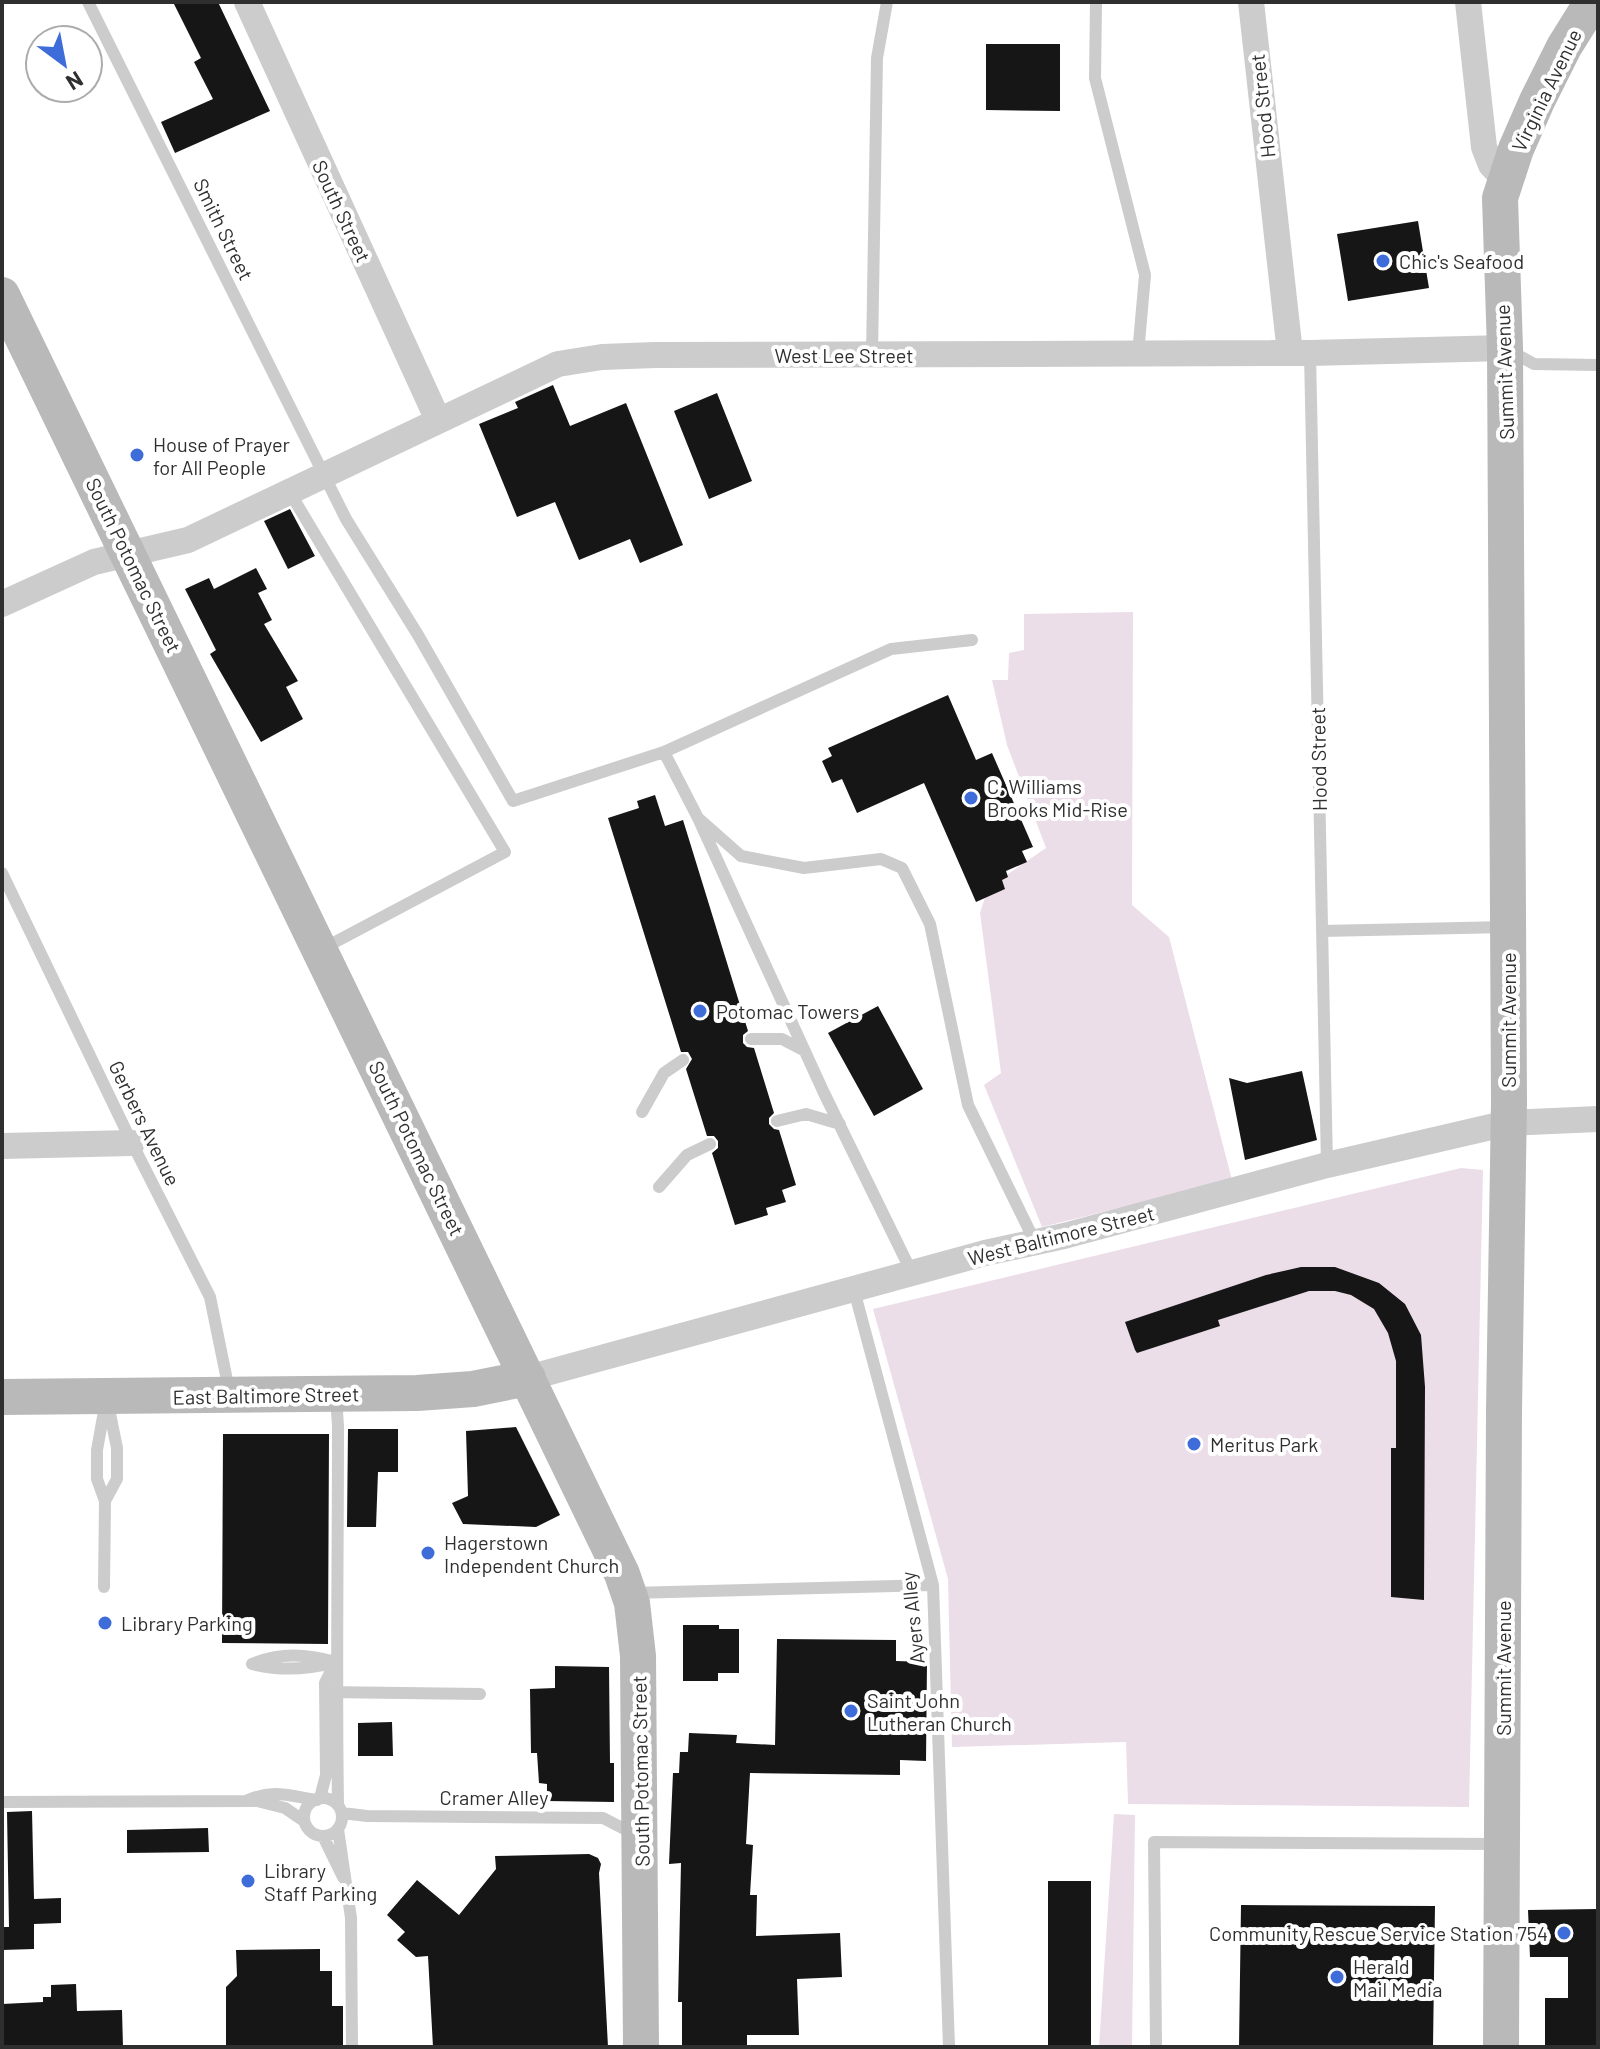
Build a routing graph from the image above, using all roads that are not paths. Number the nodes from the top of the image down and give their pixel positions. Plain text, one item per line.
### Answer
1 (88, 2) edge
2 (247, 2) edge
3 (887, 2) edge
4 (1096, 2) edge
5 (1251, 2) edge
6 (1468, 2) edge
7 (1591, 13) edge
8 (1505, 180) junction
9 (2, 295) edge
10 (1505, 348) junction
11 (1300, 353) junction
12 (872, 354) junction
13 (1138, 354) junction
14 (1598, 365) edge
15 (438, 420) junction
16 (323, 474) junction
17 (289, 491) junction
18 (128, 553) junction
19 (2, 604) edge
20 (972, 640) dead end
21 (664, 752) junction
22 (698, 818) junction
23 (2, 873) edge
24 (1508, 927) junction
25 (1322, 931) junction
26 (320, 949) junction
27 (751, 1039) dead end
28 (805, 1051) junction
29 (683, 1060) dead end
30 (642, 1112) dead end
31 (1598, 1119) edge
32 (777, 1121) dead end
33 (1508, 1123) junction
34 (840, 1124) junction
35 (132, 1143) junction
36 (710, 1144) dead end
37 (2, 1146) edge
38 (1327, 1165) junction
39 (659, 1187) dead end
40 (1035, 1242) junction
41 (913, 1273) junction
42 (854, 1290) junction
43 (528, 1378) junction
44 (335, 1394) junction
45 (2, 1397) edge
46 (107, 1397) junction
47 (231, 1397) junction
48 (105, 1501) junction
49 (933, 1585) junction
50 (104, 1587) dead end
51 (628, 1593) junction
52 (336, 1662) junction
53 (330, 1692) junction
54 (480, 1694) dead end
55 (319, 1799) junction
56 (246, 1801) junction
57 (2, 1802) edge
58 (340, 1809) junction
59 (304, 1821) junction
60 (338, 1829) junction
61 (323, 1836) junction
62 (641, 1837) junction
63 (1502, 1844) junction
64 (345, 1880) junction
65 (1156, 2045) edge
66 (352, 2047) edge
67 (641, 2047) edge
68 (949, 2047) edge
69 (1501, 2047) edge

1 - 16 lane, Smith Street
2 - 15 street, South Street
3 - 12 lane
4 - 13 lane
5 - 11 street, Hood Street
6 - 8 street
7 - 8 main road, Virginia Avenue
8 - 10 main road, Summit Avenue
9 - 18 main road, South Potomac Street
10 - 11 street, West Lee Street
10 - 14 lane, West Lee Street
10 - 24 main road, Summit Avenue
11 - 13 street, West Lee Street
11 - 25 lane, Hood Street
12 - 13 street, West Lee Street
12 - 15 street, West Lee Street
15 - 16 street, West Lee Street
16 - 17 street, West Lee Street
16 - 21 lane, Smith Street
17 - 18 street, West Lee Street
17 - 26 lane
18 - 19 street, West Lee Street
18 - 26 main road, South Potomac Street
20 - 21 lane
21 - 22 lane
22 - 28 lane
22 - 40 lane
23 - 35 lane, Gerbers Avenue
24 - 25 lane
24 - 33 main road, Summit Avenue
25 - 38 lane, Hood Street
26 - 43 main road, South Potomac Street
27 - 28 lane
28 - 34 lane
29 - 30 lane
31 - 33 street, West Baltimore Street
32 - 34 lane
33 - 38 street, West Baltimore Street
33 - 63 main road, Summit Avenue
34 - 41 lane
35 - 37 street
35 - 47 lane, Gerbers Avenue
36 - 39 lane
38 - 40 street, West Baltimore Street
40 - 41 street, West Baltimore Street
41 - 42 street, West Baltimore Street
42 - 43 street, West Baltimore Street
42 - 49 lane, Ayers Alley
43 - 44 main road, East Baltimore Street
43 - 51 main road, South Potomac Street
44 - 47 main road, East Baltimore Street
44 - 52 lane
45 - 46 main road, East Baltimore Street
46 - 47 main road, East Baltimore Street
46 - 48 lane
46 - 48 lane
48 - 50 lane
49 - 51 lane
49 - 68 lane, Ayers Alley
51 - 62 main road, South Potomac Street
52 - 52 lane
52 - 53 lane
53 - 54 lane
53 - 55 lane
53 - 58 lane
55 - 56 lane, Cramer Alley
55 - 58 lane, Cramer Alley
55 - 59 lane
56 - 57 lane
56 - 59 lane
58 - 60 lane
58 - 62 lane, Cramer Alley
59 - 61 lane
60 - 61 lane
60 - 64 lane
61 - 64 lane
62 - 67 main road, South Potomac Street
63 - 65 lane
63 - 69 main road, Summit Avenue
64 - 66 lane

